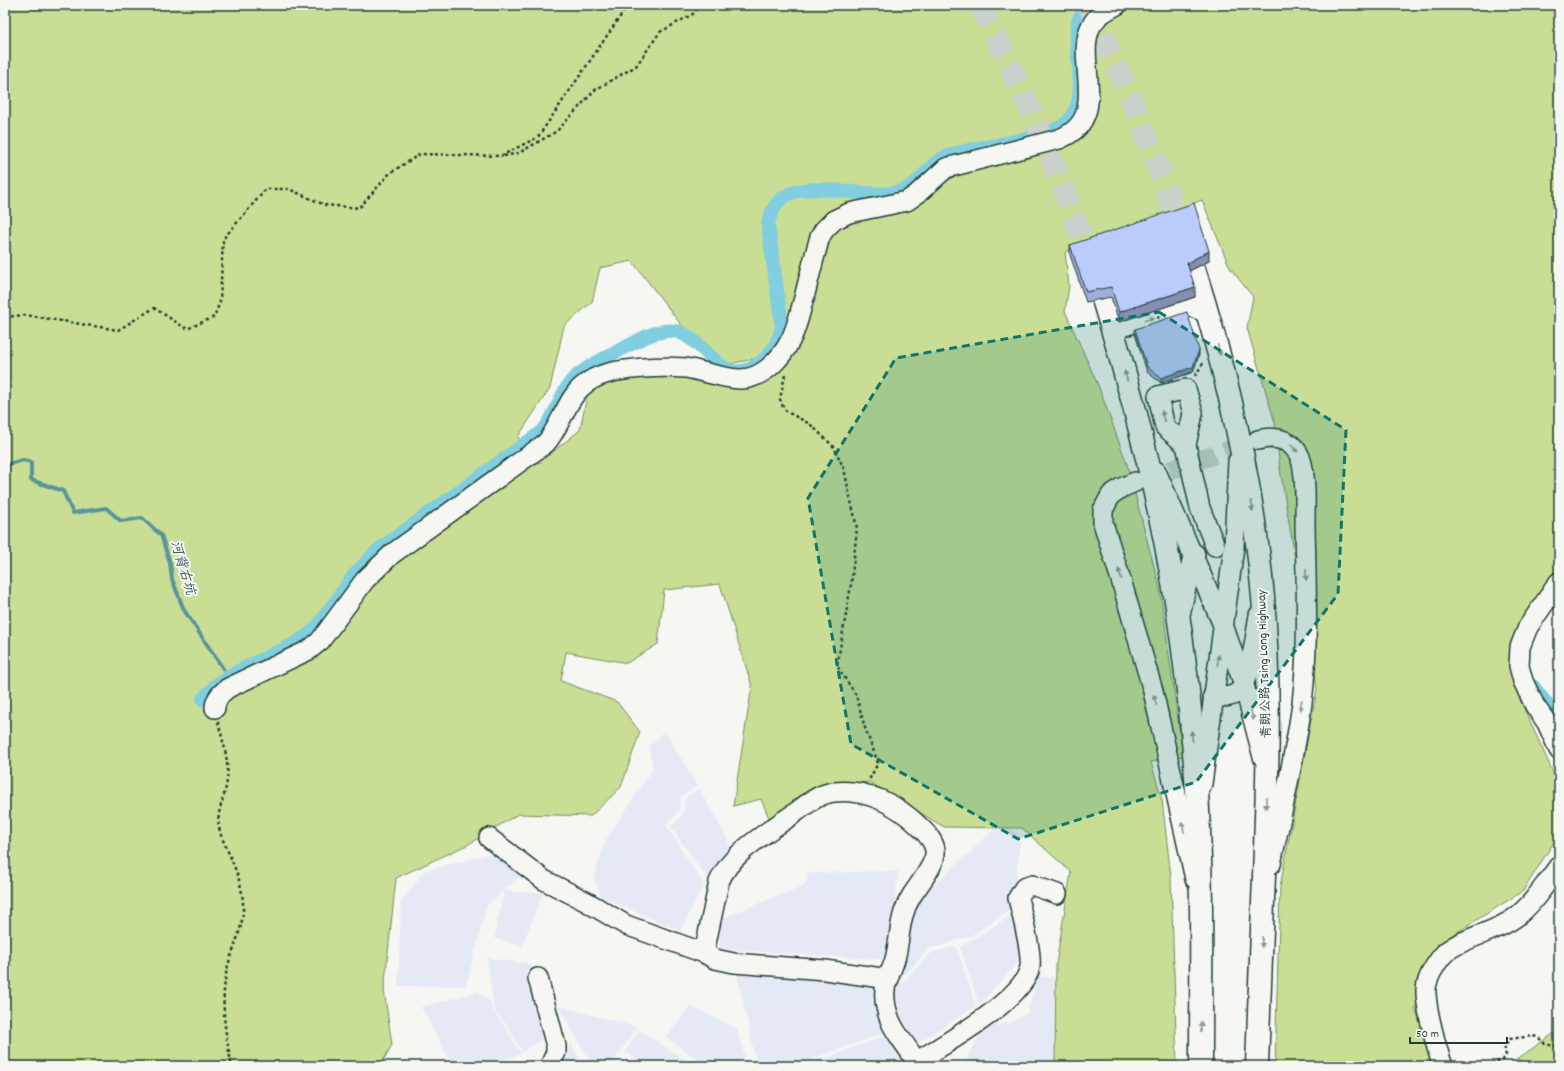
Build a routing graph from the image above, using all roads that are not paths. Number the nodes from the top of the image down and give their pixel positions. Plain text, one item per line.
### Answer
1 (1117, 5) edge
2 (1194, 269) edge
3 (1103, 299) edge
4 (1208, 313) junction
5 (1114, 335) junction
6 (1238, 426) junction
7 (1258, 440) tunnel mouth
8 (1143, 441) junction
9 (1186, 445) junction
10 (1144, 482) junction
11 (1234, 547) junction
12 (1203, 551) junction
13 (1559, 582) edge
14 (1263, 597) junction
15 (1179, 622) junction
16 (1223, 625) junction
17 (1244, 684) junction
18 (1213, 696) junction
19 (215, 708) road end
20 (1559, 750) edge
21 (1268, 771) junction
22 (1198, 819) junction
23 (489, 838) dead end
24 (1559, 866) edge
25 (1057, 894) dead end
26 (1263, 903) junction
27 (1201, 906) junction
28 (704, 953) junction
29 (538, 978) dead end
30 (889, 979) junction
31 (917, 1064) edge
32 (550, 1066) edge
33 (1201, 1066) edge
34 (1257, 1066) edge
35 (1443, 1066) edge

1 - 19 street
2 - 4 highway, 青朗公路 Tsing Long Highway
3 - 5 highway
5 -> 4 street
4 -> 6 highway, 青朗公路 Tsing Long Highway
8 -> 5 highway
6 - 11 street
6 -> 14 highway, 青朗公路 Tsing Long Highway
7 -> 26 street
8 - 10 highway
8 - 12 street
9 -> 9 street
9 - 12 street
10 - 15 highway
27 -> 10 street
11 - 12 street
11 - 16 street
12 - 15 street
12 - 16 street
13 - 20 street
14 - 17 street
14 - 21 highway, 青朗公路 Tsing Long Highway
22 -> 15 highway
16 - 17 street
18 -> 16 street
17 - 18 street
17 -> 21 street
18 - 22 street
21 -> 26 highway, 青朗公路 Tsing Long Highway
22 - 27 highway
23 - 28 street
24 - 35 street
25 - 31 street
26 -> 34 highway, 青朗公路 Tsing Long Highway
33 -> 27 highway
28 - 30 street
28 - 30 street
29 - 32 street
30 - 31 street

